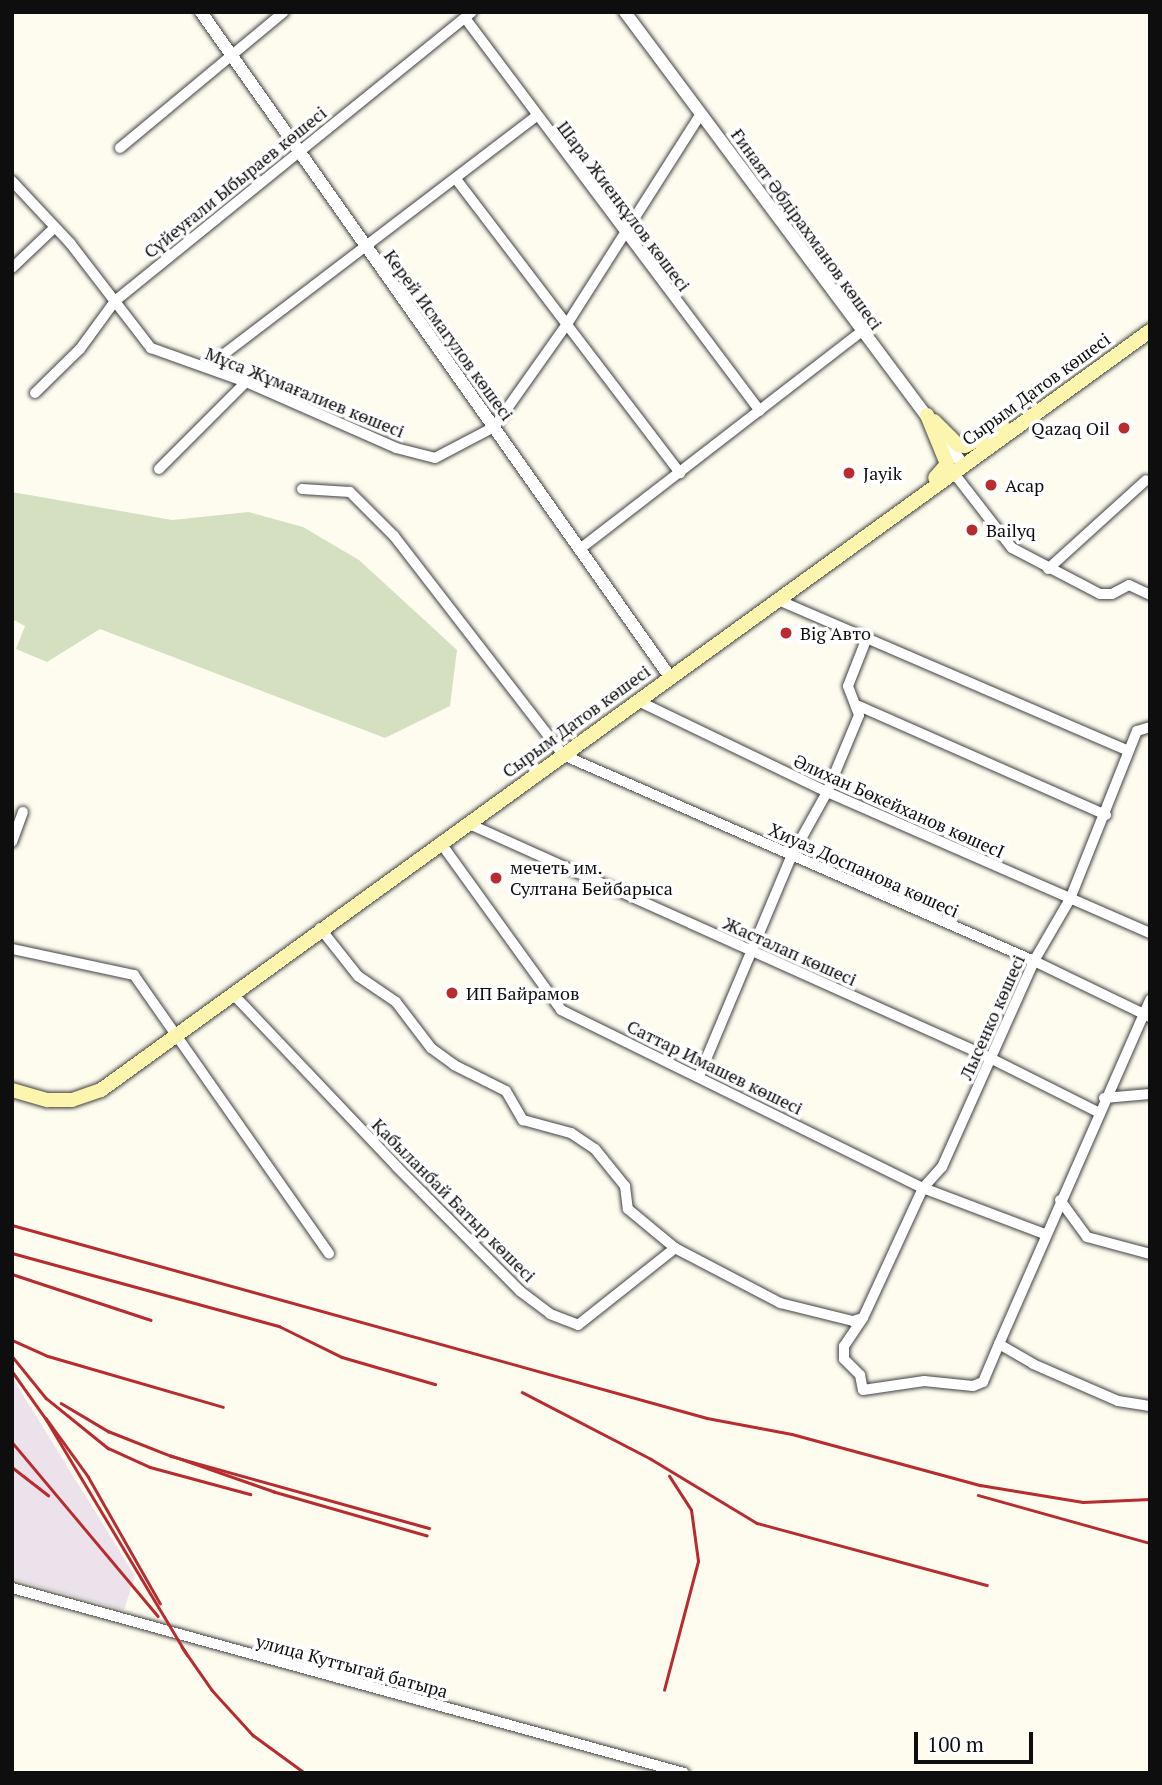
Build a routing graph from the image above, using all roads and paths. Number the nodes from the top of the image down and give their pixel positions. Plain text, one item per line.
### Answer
1 (201, 12) edge
2 (284, 12) edge
3 (625, 12) edge
4 (468, 15) edge
5 (229, 54) junction
6 (701, 114) junction
7 (537, 116) junction
8 (120, 148) dead end
9 (296, 151) junction
10 (456, 178) junction
11 (12, 181) edge
12 (55, 227) junction
13 (623, 233) junction
14 (365, 248) junction
15 (12, 268) edge
16 (115, 301) junction
17 (567, 324) junction
18 (1150, 331) edge
19 (861, 332) junction
20 (207, 367) junction
21 (246, 382) junction
22 (35, 393) dead end
23 (760, 411) junction
24 (927, 415) junction
25 (494, 428) junction
26 (1012, 430) junction
27 (958, 468) junction
28 (159, 469) dead end
29 (680, 473) junction
30 (1146, 480) dead end
31 (302, 489) dead end
32 (911, 503) junction
33 (580, 549) junction
34 (1048, 569) junction
35 (1150, 595) edge
36 (778, 600) junction
37 (866, 640) junction
38 (670, 677) junction
39 (638, 701) junction
40 (859, 706) junction
41 (1146, 727) edge
42 (1128, 751) junction
43 (563, 755) junction
44 (827, 792) junction
45 (23, 812) dead end
46 (1106, 815) junction
47 (467, 823) junction
48 (12, 842) edge
49 (440, 842) junction
50 (792, 855) junction
51 (1070, 899) junction
52 (320, 928) junction
53 (1150, 933) edge
54 (12, 949) edge
55 (752, 952) junction
56 (1034, 961) junction
57 (233, 994) junction
58 (1150, 1000) edge
59 (1147, 1016) edge
60 (176, 1034) junction
61 (991, 1059) junction
62 (699, 1076) junction
63 (12, 1090) edge
64 (1150, 1094) edge
65 (1104, 1098) junction
66 (1098, 1112) junction
67 (923, 1188) junction
68 (1059, 1200) junction
69 (1045, 1234) junction
70 (675, 1248) junction
71 (329, 1253) dead end
72 (1150, 1254) edge
73 (863, 1318) junction
74 (999, 1344) junction
75 (1150, 1406) edge
76 (12, 1588) edge
77 (684, 1773) edge

1 - 5 street, Керей Исмагулов көшесі
2 - 5 street
3 - 6 street, Ғинаят Әбдірахманов көшесі
4 - 7 street, Шара Жиенқұлов көшесі
4 - 9 street, Сүйеуғали Ыбыраев көшесi
5 - 8 street
5 - 9 street, Керей Исмагулов көшесі
6 - 13 street, Мұса Жұмағалиев көшесі
6 - 19 street, Ғинаят Әбдірахманов көшесі
7 - 10 street
7 - 13 street, Шара Жиенқұлов көшесі
9 - 14 street, Керей Исмагулов көшесі
9 - 16 street, Сүйеуғали Ыбыраев көшесi
10 - 14 street
10 - 17 street
11 - 12 street, Мұса Жұмағалиев көшесі
12 - 15 street
12 - 16 street, Мұса Жұмағалиев көшесі
13 - 17 street, Мұса Жұмағалиев көшесі
13 - 23 street, Шара Жиенқұлов көшесі
14 - 20 street
14 - 25 street, Керей Исмагулов көшесі
16 - 20 street, Мұса Жұмағалиев көшесі
16 - 22 street, Сүйеуғали Ыбыраев көшесi
17 - 25 street, Мұса Жұмағалиев көшесі
17 - 29 street
18 - 26 main road, Сырым Датов көшесі
19 - 23 street
19 - 24 street, Ғинаят Әбдірахманов көшесі
20 - 21 street, Мұса Жұмағалиев көшесі
21 - 25 street, Мұса Жұмағалиев көшесі
21 - 28 street
23 - 29 street
24 - 26 main road
24 - 27 street, Ғинаят Әбдірахманов көшесі
24 - 32 main road
25 - 33 street, Керей Исмагулов көшесі
26 - 27 main road, Сырым Датов көшесі
27 - 32 main road, Сырым Датов көшесі
27 - 34 street
29 - 33 street
30 - 34 street
31 - 43 street
32 - 36 main road, Сырым Датов көшесі
33 - 38 street, Керей Исмагулов көшесі
34 - 35 street
36 - 37 street
36 - 38 main road, Сырым Датов көшесі
37 - 40 street
37 - 42 street
38 - 39 main road, Сырым Датов көшесі
39 - 43 main road, Сырым Датов көшесі
39 - 44 street, Әлихан Бөкейханов көшесI
40 - 44 street
40 - 46 street
41 - 42 street, Лысенко көшесі
42 - 46 street, Лысенко көшесі
43 - 47 main road, Сырым Датов көшесі
43 - 50 street, Хиуаз Доспанова көшесі
44 - 50 street
44 - 51 street, Әлихан Бөкейханов көшесI
45 - 48 street
46 - 51 street, Лысенко көшесі
47 - 49 main road, Сырым Датов көшесі
47 - 55 street, Жасталап көшесі
49 - 52 main road, Сырым Датов көшесі
49 - 62 street, Саттар Имашев көшесі
50 - 55 street
50 - 56 street, Хиуаз Доспанова көшесі
51 - 53 street, Әлихан Бөкейханов көшесI
51 - 56 street, Лысенко көшесі
52 - 57 main road, Сырым Датов көшесі
52 - 70 street
54 - 60 street
55 - 61 street, Жасталап көшесі
55 - 62 street
56 - 59 street, Хиуаз Доспанова көшесі
56 - 61 street, Лысенко көшесі
57 - 60 main road, Сырым Датов көшесі
57 - 70 street, Қабыланбай Батыр көшесі
58 - 59 street
59 - 65 street
60 - 63 main road, Сырым Датов көшесі
60 - 71 street
61 - 66 street, Жасталап көшесі
61 - 67 street, Лысенко көшесі
62 - 67 street, Саттар Имашев көшесі
64 - 65 street
65 - 66 street
66 - 68 street
67 - 69 street, Саттар Имашев көшесі
67 - 73 street, Лысенко көшесі
68 - 69 street
68 - 72 street
69 - 74 street
70 - 73 street
73 - 74 street
74 - 75 street
76 - 77 street, улица Куттыгай батыра

